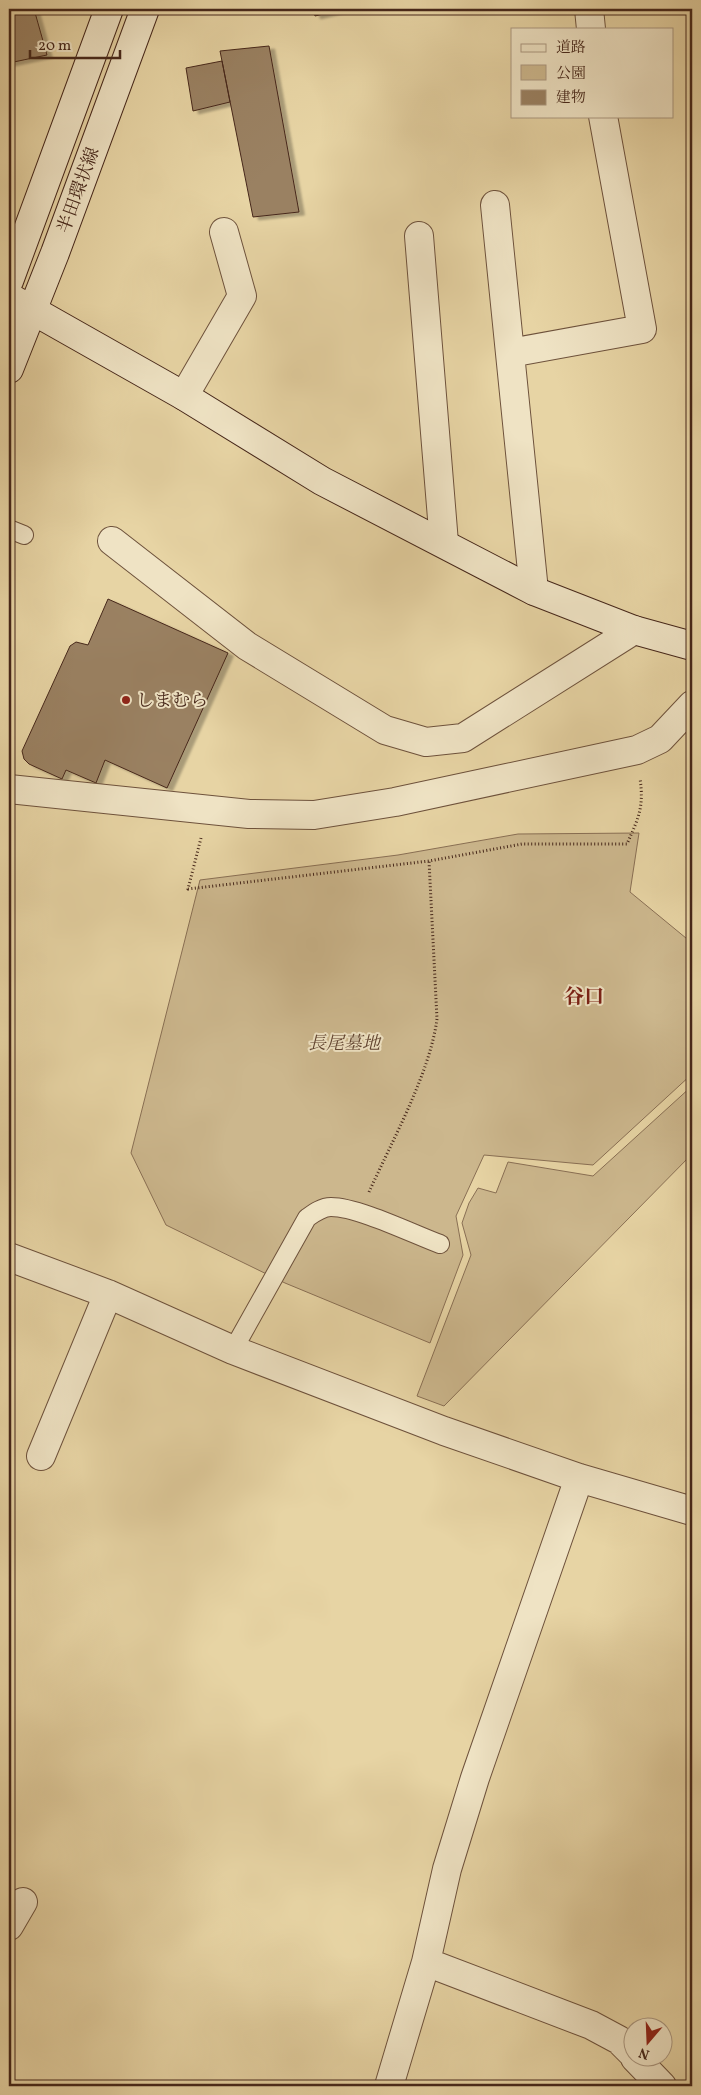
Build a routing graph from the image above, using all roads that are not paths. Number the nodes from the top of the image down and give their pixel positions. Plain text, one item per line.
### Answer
1 (108, 9) edge
2 (145, 9) edge
3 (589, 9) edge
4 (591, 28) edge
5 (603, 118) edge
6 (495, 205) dead end
7 (224, 232) dead end
8 (419, 236) dead end
9 (9, 282) edge
10 (9, 297) edge
11 (32, 310) junction
12 (510, 352) junction
13 (9, 370) edge
14 (184, 396) junction
15 (112, 540) dead end
16 (444, 544) junction
17 (534, 591) junction
18 (634, 630) junction
19 (692, 646) edge
20 (692, 705) edge
21 (9, 789) edge
22 (440, 1244) dead end
23 (9, 1257) edge
24 (108, 1294) junction
25 (233, 1350) junction
26 (41, 1456) dead end
27 (580, 1478) junction
28 (692, 1511) edge
29 (23, 1902) dead end
30 (9, 1926) edge
31 (426, 1962) junction
32 (624, 2045) edge
33 (645, 2068) edge
34 (389, 2086) edge
35 (662, 2086) edge

1 - 9 street, 半田環状線
2 - 11 street, 半田環状線
3 - 4 street
5 - 12 street
6 - 12 street
7 - 14 street
8 - 16 street
10 - 11 street
11 - 13 street, 半田環状線
11 - 14 street
12 - 17 street
14 - 16 street
15 - 18 street
16 - 17 street
17 - 18 street
18 - 19 street
20 - 21 street
22 - 25 lane
23 - 24 street
24 - 25 street
24 - 26 street
25 - 27 street
27 - 28 street
27 - 31 street
29 - 30 street
31 - 32 street
31 - 34 street
33 - 35 street

